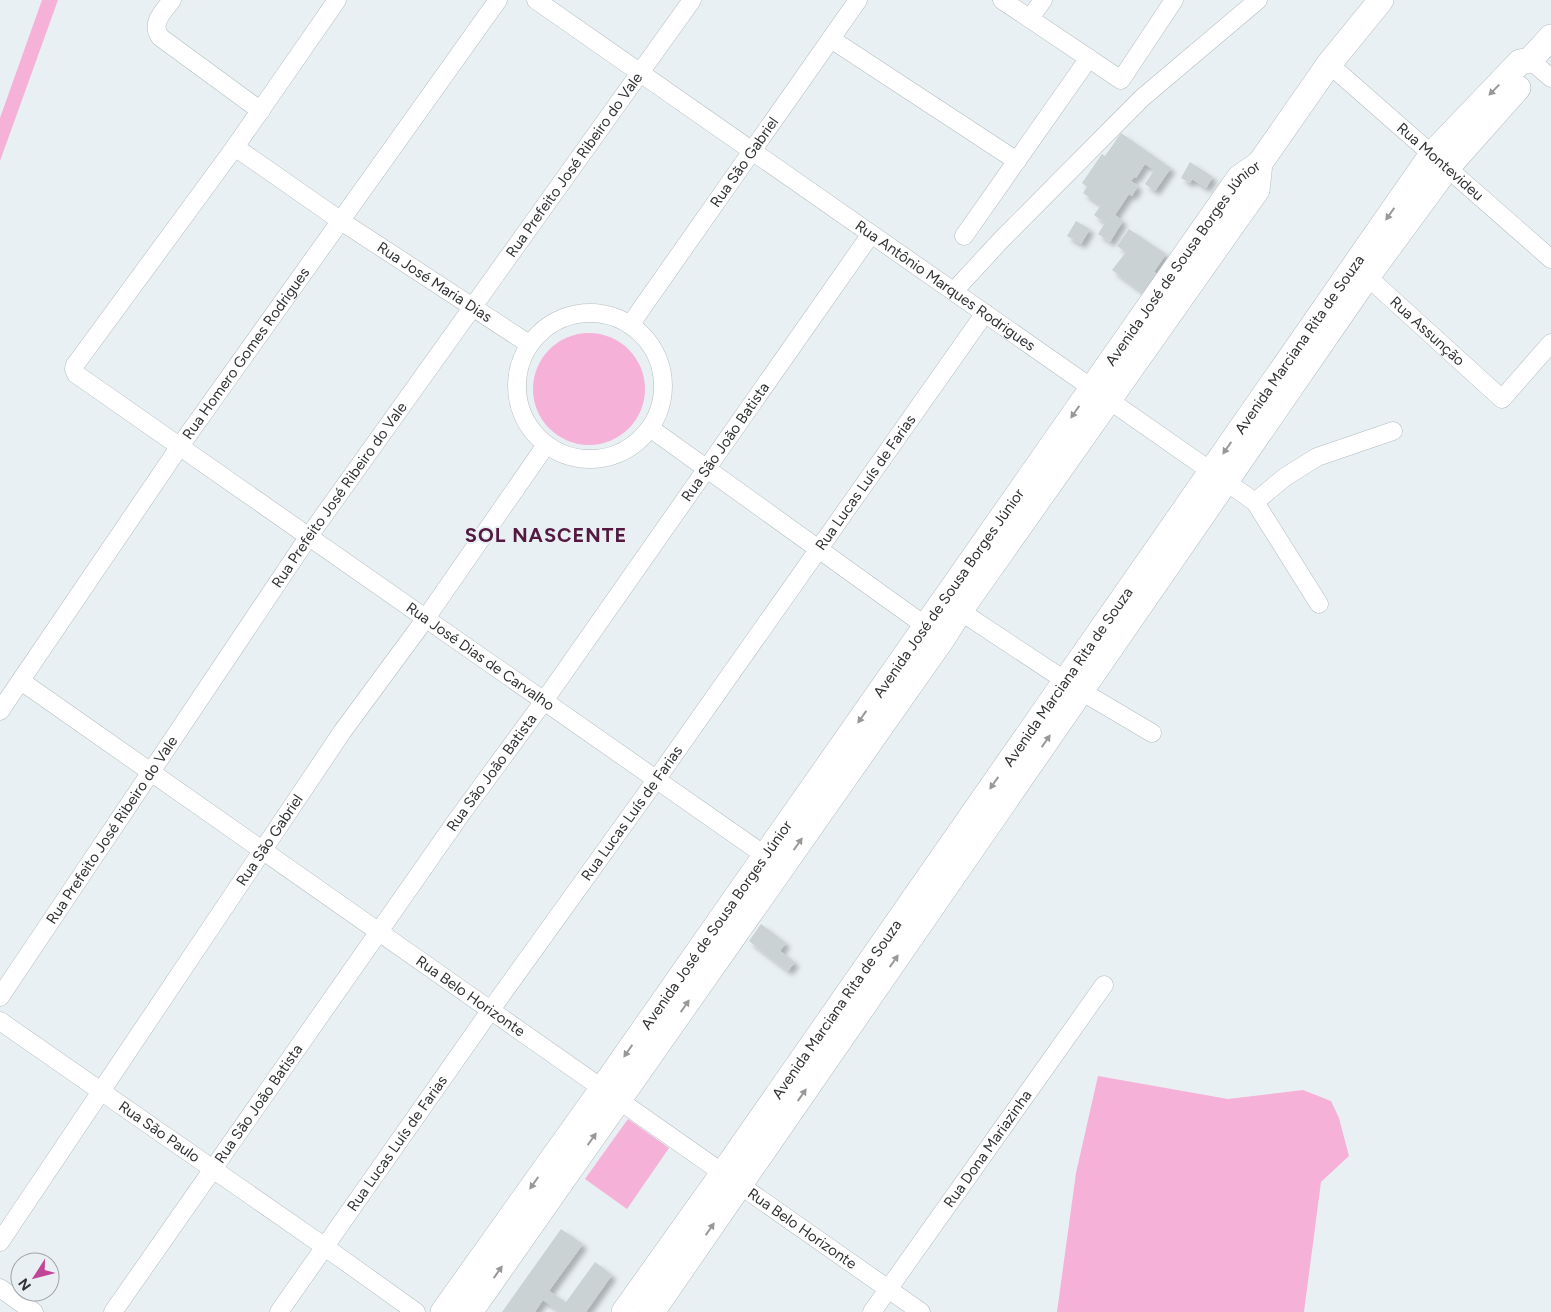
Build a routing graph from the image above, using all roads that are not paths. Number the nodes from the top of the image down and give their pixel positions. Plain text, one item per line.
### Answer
1 (172, 0) edge
2 (337, 0) edge
3 (498, 0) edge
4 (536, 0) edge
5 (692, 0) edge
6 (858, 0) edge
7 (1002, 0) edge
8 (1043, 0) edge
9 (1174, 0) edge
10 (1258, 0) edge
11 (1381, 0) edge
12 (1030, 18) junction
13 (1551, 37) edge
14 (831, 39) junction
15 (1089, 58) junction
16 (1530, 60) junction
17 (1329, 64) junction
18 (640, 72) junction
19 (1551, 78) edge
20 (261, 111) junction
21 (235, 147) junction
22 (752, 151) junction
23 (1016, 161) junction
24 (1440, 161) junction
25 (341, 221) junction
26 (871, 234) junction
27 (964, 236) dead end
28 (1551, 259) edge
29 (1361, 271) junction
30 (954, 291) junction
31 (472, 307) junction
32 (985, 313) junction
33 (630, 325) junction
34 (1551, 343) edge
35 (529, 344) junction
36 (1100, 394) junction
37 (650, 428) junction
38 (1393, 431) dead end
39 (546, 445) junction
40 (180, 446) junction
41 (707, 468) junction
42 (1218, 476) junction
43 (1255, 502) junction
44 (309, 536) junction
45 (819, 549) junction
46 (1319, 604) dead end
47 (960, 611) junction
48 (426, 618) junction
49 (934, 632) junction
50 (21, 681) junction
51 (1073, 685) junction
52 (544, 701) junction
53 (0, 711) edge
54 (1152, 733) dead end
55 (151, 773) junction
56 (656, 780) junction
57 (263, 851) junction
58 (773, 861) junction
59 (378, 932) junction
60 (1104, 985) dead end
61 (0, 997) edge
62 (490, 1011) junction
63 (0, 1021) edge
64 (101, 1090) junction
65 (610, 1094) junction
66 (213, 1169) junction
67 (731, 1179) junction
68 (0, 1242) edge
69 (325, 1246) junction
70 (677, 1256) junction
71 (0, 1288) edge
72 (888, 1289) junction
73 (34, 1312) edge
74 (113, 1312) edge
75 (279, 1312) edge
76 (416, 1312) edge
77 (443, 1312) edge
78 (470, 1312) edge
79 (624, 1312) edge
80 (652, 1312) edge
81 (872, 1312) edge
82 (921, 1312) edge

1 - 20 street
2 - 20 street, Rua José Dias de Carvalho
3 - 25 street, Rua Homero Gomes Rodrigues
4 - 18 street, Rua Antônio Marques Rodrigues
5 - 18 street, Rua Prefeito José Ribeiro do Vale
6 - 14 street, Rua São Gabriel
7 - 12 street
8 - 12 street
9 - 15 street
10 - 30 street
11 - 17 street
12 - 15 street
13 - 16 street, Avenida Marciana Rita de Souza
14 - 22 street, Rua São Gabriel
14 - 23 street
15 - 23 street
16 - 19 street
16 - 24 street, Avenida Marciana Rita de Souza
17 - 24 street, Rua Montevideu
17 - 36 street, Avenida José de Sousa Borges Júnior
18 - 22 street, Rua Antônio Marques Rodrigues
18 - 31 street, Rua Prefeito José Ribeiro do Vale
20 - 21 street, Rua José Dias de Carvalho
21 - 25 street, Rua José Maria Dias
21 - 40 street, Rua José Dias de Carvalho
22 - 26 street, Rua Antônio Marques Rodrigues
22 - 33 street, Rua São Gabriel
23 - 27 street
24 - 28 street, Rua Montevideu
24 - 29 street, Avenida Marciana Rita de Souza
25 - 31 street, Rua José Maria Dias
25 - 40 street, Rua Homero Gomes Rodrigues
26 - 30 street, Rua Antônio Marques Rodrigues
26 - 41 street, Rua São João Batista
29 - 34 street, Rua Assunção
29 - 42 street, Avenida Marciana Rita de Souza
30 - 32 street, Rua Antônio Marques Rodrigues
31 - 35 street, Rua José Maria Dias
31 - 44 street, Rua Prefeito José Ribeiro do Vale
32 - 36 street, Rua Antônio Marques Rodrigues
32 - 45 street, Rua Lucas Luís de Farias
33 - 35 street
33 - 37 street
35 - 39 street
36 - 42 street, Rua Antônio Marques Rodrigues
36 - 47 street, Avenida José de Sousa Borges Júnior
36 -> 49 street, Avenida José de Sousa Borges Júnior
37 - 39 street
37 - 41 street
38 - 43 street
39 - 48 street, Rua São Gabriel
40 - 44 street, Rua José Dias de Carvalho
40 - 50 street, Rua Homero Gomes Rodrigues
41 - 45 street
41 - 52 street, Rua São João Batista
42 - 43 street, Rua Antônio Marques Rodrigues
42 - 51 street, Avenida Marciana Rita de Souza
43 - 46 street, Rua Antônio Marques Rodrigues
44 - 48 street, Rua José Dias de Carvalho
44 - 55 street, Rua Prefeito José Ribeiro do Vale
45 - 49 street
45 - 56 street, Rua Lucas Luís de Farias
47 - 49 street, Avenida José de Sousa Borges Júnior
47 - 51 street
48 - 52 street, Rua José Dias de Carvalho
48 - 57 street, Rua São Gabriel
49 - 58 street, Avenida José de Sousa Borges Júnior
50 - 53 street, Rua Homero Gomes Rodrigues
50 - 55 street, Rua Belo Horizonte
51 - 54 street
51 - 67 street, Avenida Marciana Rita de Souza
52 - 56 street, Rua José Dias de Carvalho
52 - 59 street, Rua São João Batista
55 - 57 street, Rua Belo Horizonte
55 - 61 street, Rua Prefeito José Ribeiro do Vale
56 - 58 street, Rua José Dias de Carvalho
56 - 62 street, Rua Lucas Luís de Farias
57 - 59 street, Rua Belo Horizonte
57 - 64 street, Rua São Gabriel
58 - 65 street, Avenida José de Sousa Borges Júnior
59 - 62 street, Rua Belo Horizonte
59 - 66 street, Rua São João Batista
60 - 72 street, Rua Dona Mariazinha
62 - 65 street, Rua Belo Horizonte
62 - 69 street, Rua Lucas Luís de Farias
63 - 64 street, Rua São Paulo
64 - 66 street, Rua São Paulo
64 - 68 street, Rua São Gabriel
65 - 67 street, Rua Belo Horizonte
65 -> 77 street, Avenida José de Sousa Borges Júnior
78 -> 65 street, Avenida José de Sousa Borges Júnior
66 - 69 street, Rua São Paulo
66 - 74 street, Rua São João Batista
67 - 70 street, Avenida Marciana Rita de Souza
67 - 72 street, Rua Belo Horizonte
69 - 75 street, Rua Lucas Luís de Farias
69 - 76 street, Rua São Paulo
70 - 79 street, Avenida Marciana Rita de Souza
70 - 80 street, Avenida Marciana Rita de Souza
71 - 73 street
72 - 81 street, Rua Dona Mariazinha
72 - 82 street, Rua Belo Horizonte

